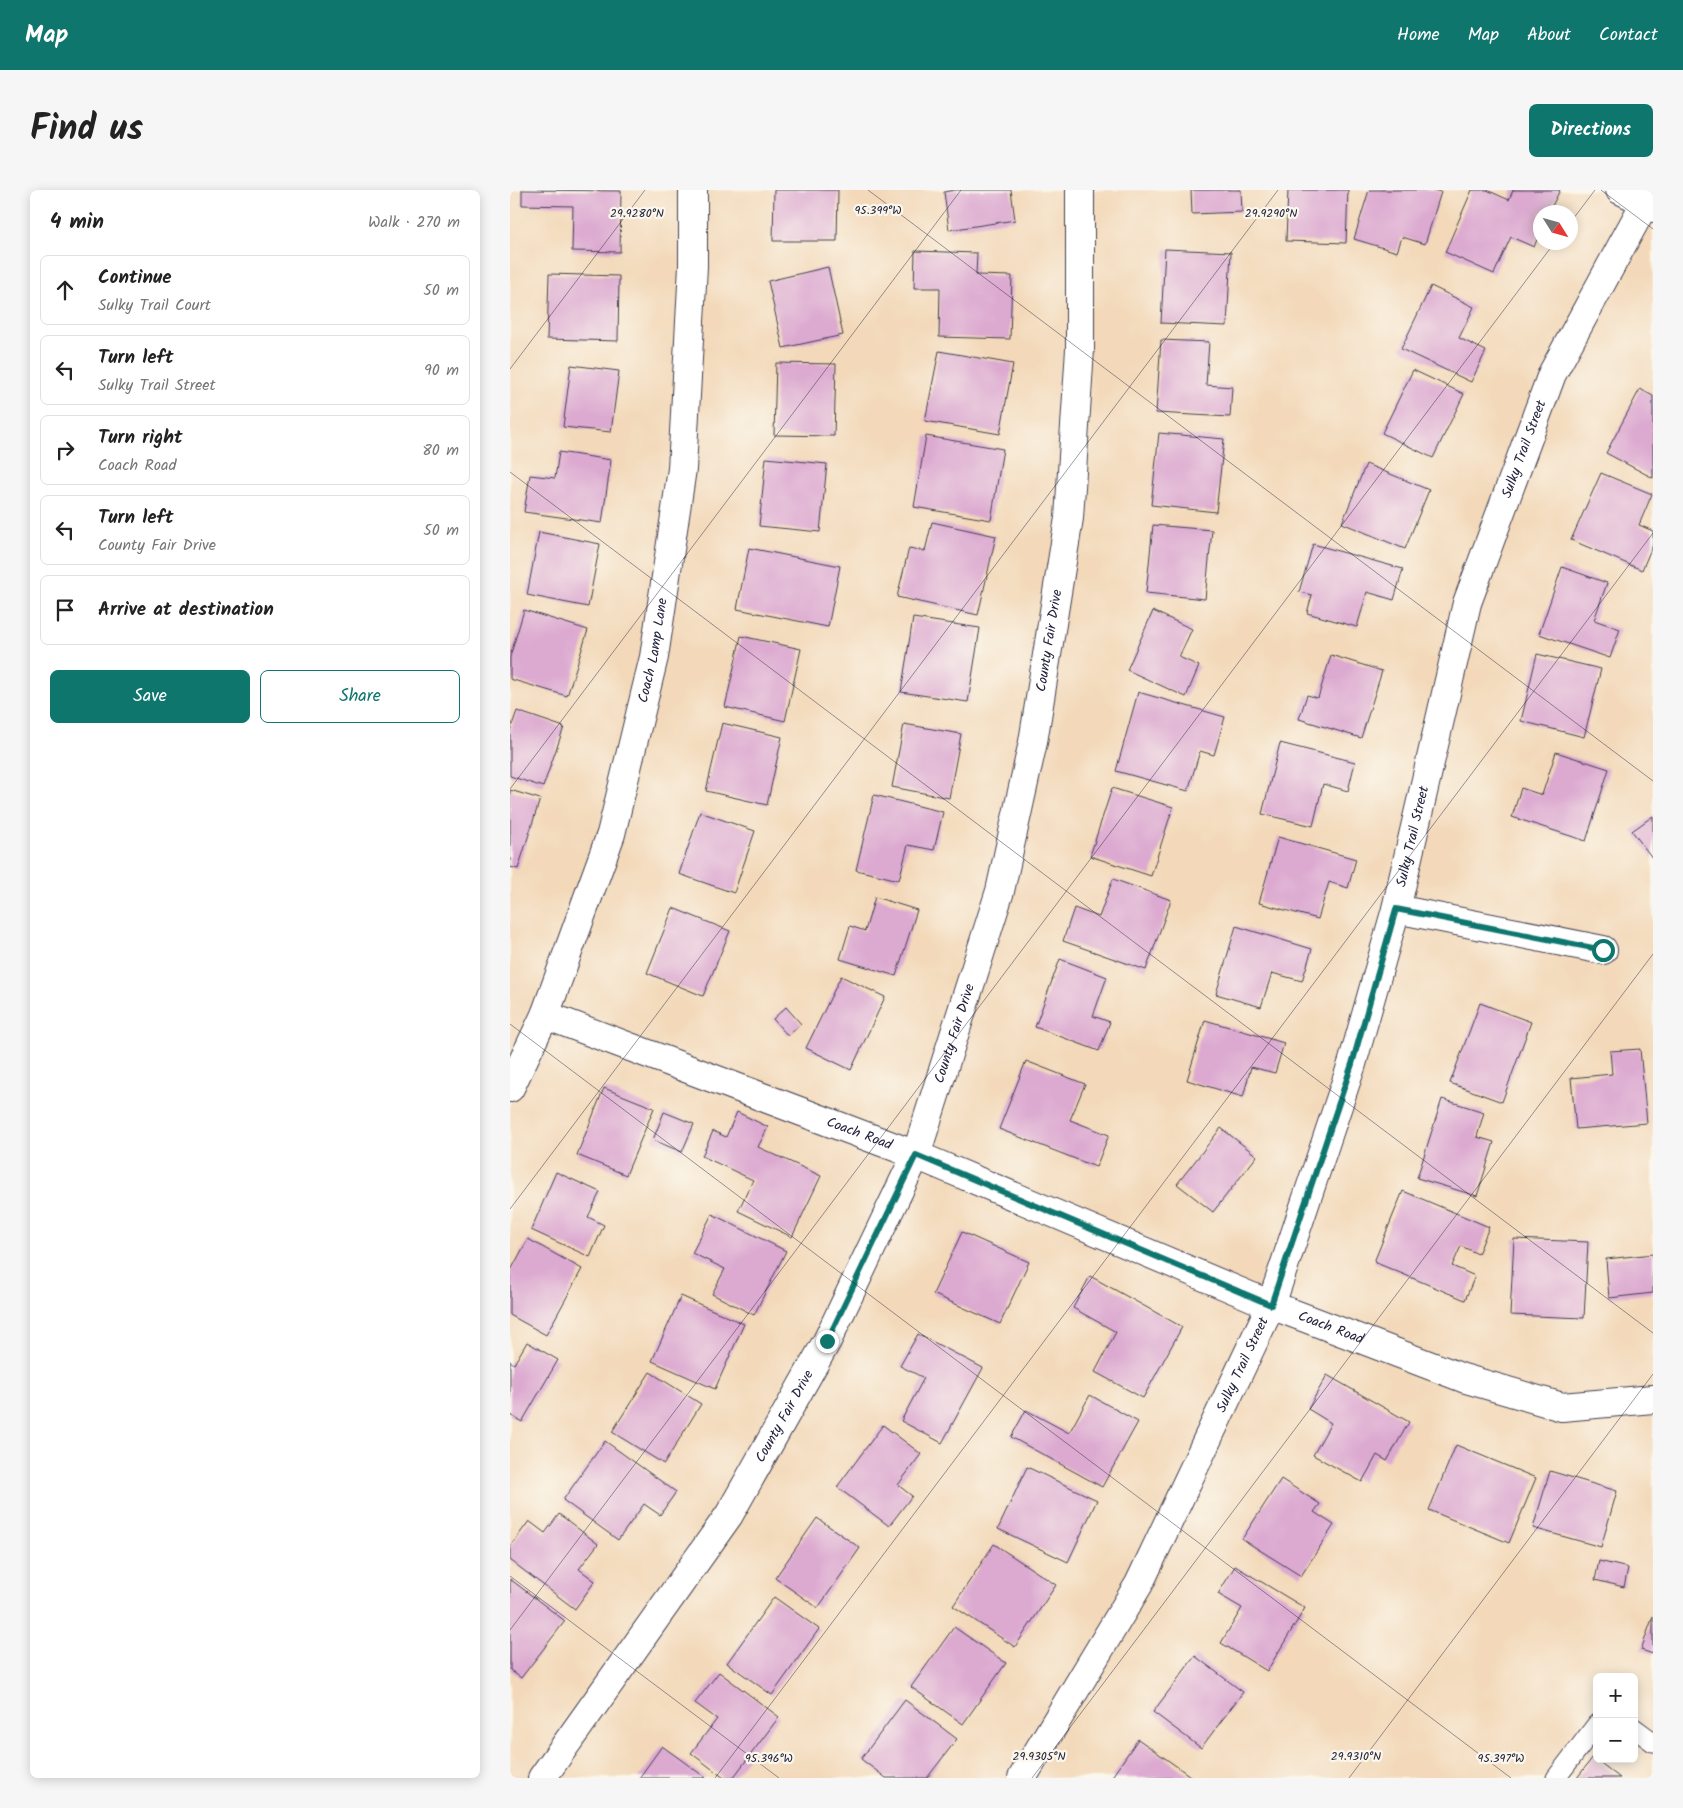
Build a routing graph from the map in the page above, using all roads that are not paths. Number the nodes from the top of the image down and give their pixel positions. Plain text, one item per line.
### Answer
1 (693, 190) edge
2 (1080, 190) edge
3 (1620, 190) edge
4 (1650, 200) edge
5 (1396, 909) junction
6 (1603, 950) dead end
7 (545, 1015) junction
8 (510, 1088) edge
9 (916, 1155) junction
10 (1271, 1305) junction
11 (1653, 1399) edge
12 (1593, 1729) edge
13 (1638, 1731) edge
14 (1653, 1742) edge
15 (542, 1778) edge
16 (1022, 1778) edge
17 (1556, 1778) edge

1 - 7 street, Coach Lamp Lane
2 - 9 street, County Fair Drive
3 - 4 street
4 - 5 street, Sulky Trail Street
5 - 6 street
5 - 10 street, Sulky Trail Street
7 - 8 street, Coach Lamp Lane
7 - 9 street, Coach Road
9 - 10 street, Coach Road
9 - 15 street, County Fair Drive
10 - 11 street, Coach Road
10 - 16 street, Sulky Trail Street
12 - 17 lane
13 - 14 lane

